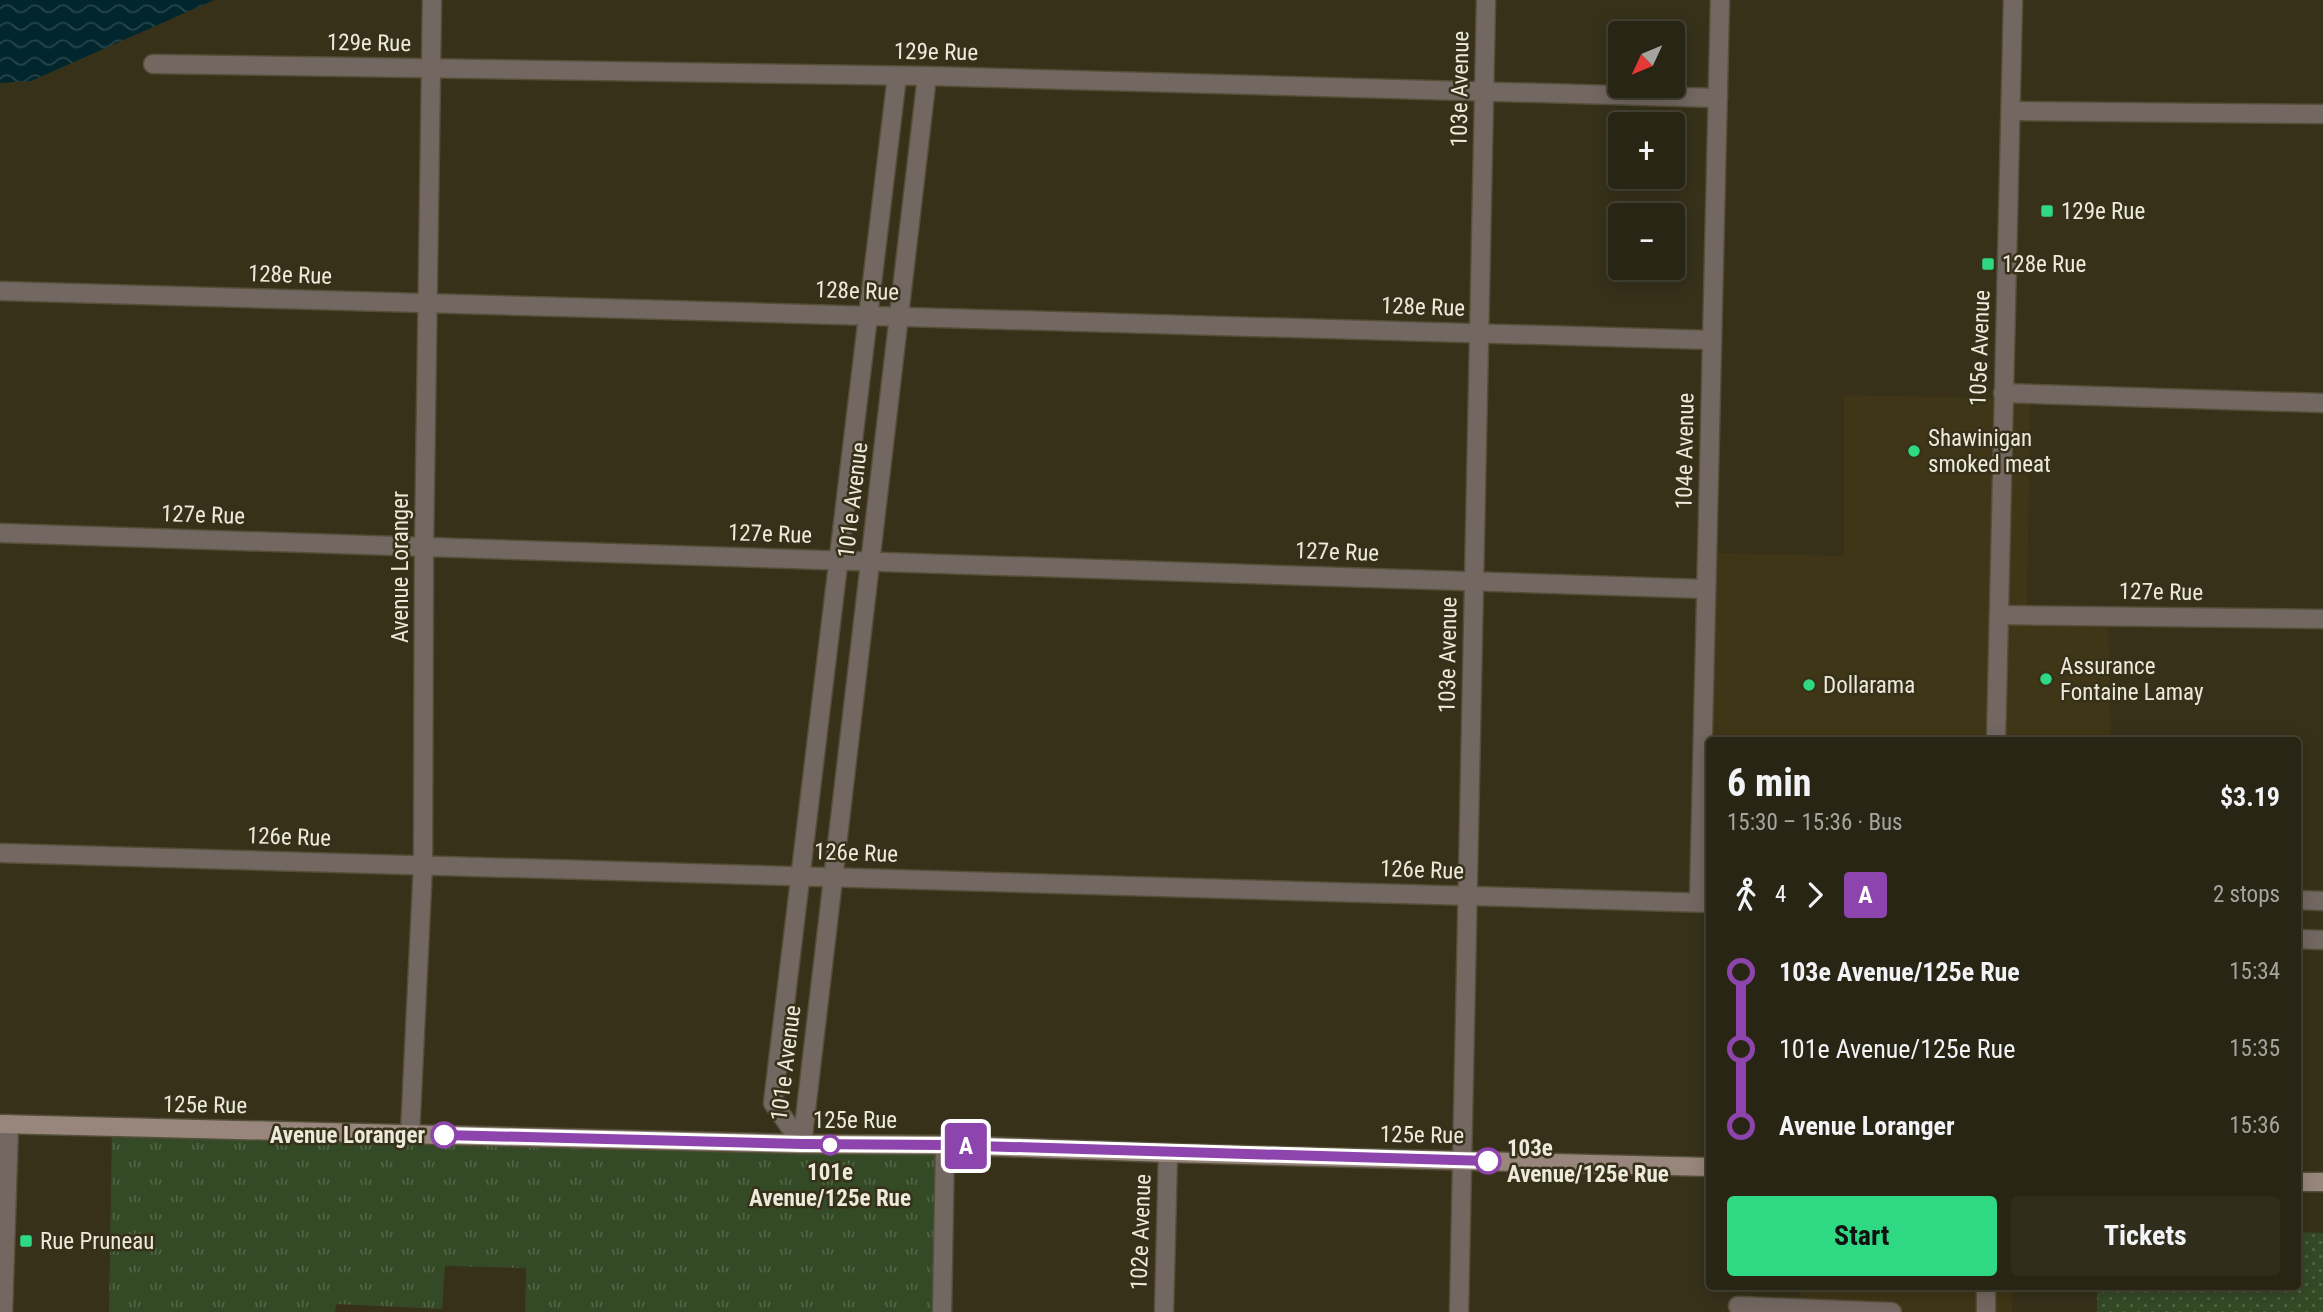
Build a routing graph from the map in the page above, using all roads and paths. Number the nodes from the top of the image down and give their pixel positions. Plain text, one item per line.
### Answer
1 (432, 0) edge
2 (1486, 0) edge
3 (1720, 0) edge
4 (2013, 0) edge
5 (153, 64) dead end
6 (429, 68) junction
7 (897, 76) junction
8 (927, 76) junction
9 (1484, 92) junction
10 (1718, 98) junction
11 (2012, 111) junction
12 (2323, 114) edge
13 (0, 291) edge
14 (427, 303) junction
15 (867, 316) junction
16 (898, 317) junction
17 (1479, 334) junction
18 (1712, 340) junction
19 (2003, 393) junction
20 (2323, 403) edge
21 (0, 533) edge
22 (424, 547) junction
23 (838, 560) junction
24 (870, 561) junction
25 (1474, 581) junction
26 (1706, 589) junction
27 (1999, 615) junction
28 (2323, 619) edge
29 (1996, 737) edge
30 (0, 853) edge
31 (423, 865) junction
32 (799, 876) junction
33 (833, 877) junction
34 (1468, 896) junction
35 (2301, 900) edge
36 (2323, 901) edge
37 (1704, 902) edge
38 (2301, 939) edge
39 (2323, 940) edge
40 (5, 1124) edge
41 (410, 1134) junction
42 (802, 1144) junction
43 (945, 1145) junction
44 (1168, 1153) junction
45 (1462, 1161) junction
46 (1706, 1167) edge
47 (2301, 1182) edge
48 (2323, 1182) edge
49 (1986, 1290) edge
50 (1738, 1306) dead end
51 (3, 1312) edge
52 (942, 1312) edge
53 (1164, 1312) edge
54 (1459, 1312) edge
55 (1892, 1312) edge
56 (1986, 1312) edge

1 - 6 street, Avenue Loranger
2 - 9 street, 103e Avenue
3 - 10 street, 104e Avenue
4 - 11 street, 105e Avenue
5 - 6 street, 129e Rue
6 - 7 street, 129e Rue
6 - 14 street, Avenue Loranger
7 - 8 street, 129e Rue
7 - 15 street, 101e Avenue
8 - 9 street, 129e Rue
8 - 16 street, 101e Avenue
9 - 10 street, 129e Rue
9 - 17 street, 103e Avenue
10 - 18 street, 104e Avenue
11 - 12 street
11 - 19 street, 105e Avenue
13 - 14 street, 128e Rue
14 - 15 street, 128e Rue
14 - 22 street, Avenue Loranger
15 - 16 street, 128e Rue
15 - 23 street, 101e Avenue
16 - 17 street, 128e Rue
16 - 24 street, 101e Avenue
17 - 18 street, 128e Rue
17 - 25 street, 103e Avenue
18 - 26 street, 104e Avenue
19 - 20 street
19 - 27 street, 105e Avenue
21 - 22 street, 127e Rue
22 - 23 street, 127e Rue
22 - 31 street, Avenue Loranger
23 - 24 street, 127e Rue
23 - 32 street, 101e Avenue
24 - 25 street, 127e Rue
24 - 33 street, 101e Avenue
25 - 26 street, 127e Rue
25 - 34 street, 103e Avenue
26 - 37 street, 104e Avenue
27 - 28 street, 127e Rue
27 - 29 street, 105e Avenue
30 - 31 street, 126e Rue
31 - 32 street, 126e Rue
31 - 41 street, Avenue Loranger
32 - 33 street, 126e Rue
32 - 42 street, 101e Avenue
33 - 34 street, 126e Rue
33 - 42 street, 101e Avenue
34 - 37 street, 126e Rue
34 - 45 street, 103e Avenue
35 - 36 street
38 - 39 street
40 - 41 main road, 125e Rue
40 - 51 street
41 - 42 main road, 125e Rue
42 - 43 main road, 125e Rue
43 - 44 main road, 125e Rue
43 - 52 street
44 - 45 main road, 125e Rue
44 - 53 street, 102e Avenue
45 - 46 main road, 125e Rue
45 - 54 street, 103e Avenue
47 - 48 main road
49 - 56 street
50 - 55 street

